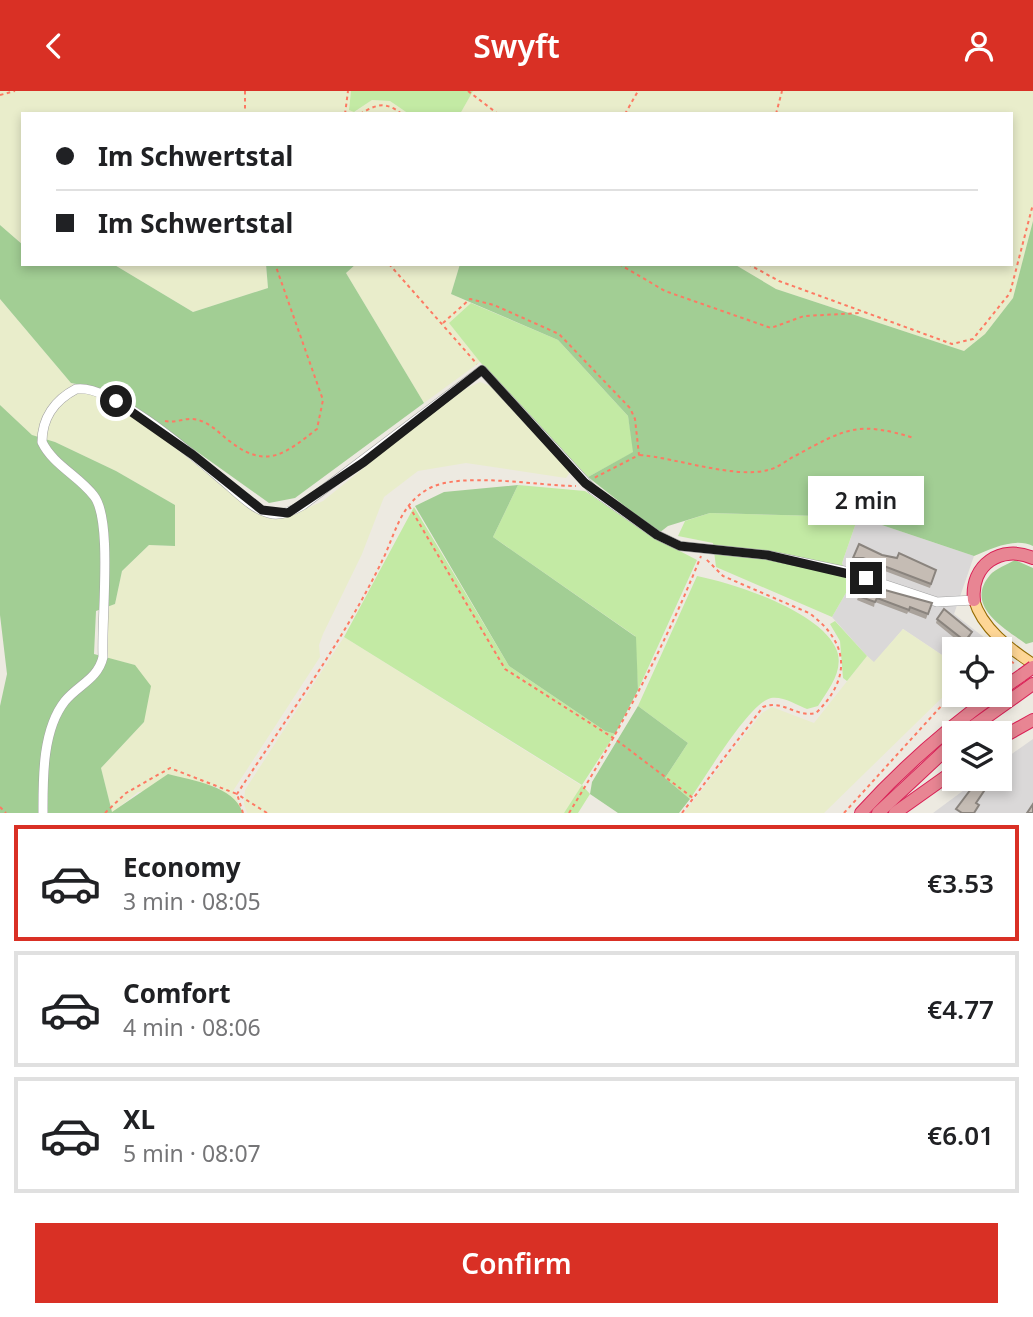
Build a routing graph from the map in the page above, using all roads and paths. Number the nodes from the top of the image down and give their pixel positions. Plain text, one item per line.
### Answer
1 (15, 91) edge
2 (244, 91) edge
3 (348, 91) edge
4 (468, 91) edge
5 (638, 91) edge
6 (782, 91) edge
7 (0, 95) edge
8 (245, 112) edge
9 (345, 112) edge
10 (363, 112) edge
11 (399, 112) edge
12 (495, 112) edge
13 (626, 112) edge
14 (777, 112) edge
15 (1033, 204) edge
16 (276, 266) edge
17 (391, 266) edge
18 (622, 266) edge
19 (752, 266) edge
20 (865, 313) junction
21 (443, 323) junction
22 (482, 370) junction
23 (160, 419) dead end
24 (914, 438) dead end
25 (639, 455) junction
26 (585, 483) junction
27 (409, 505) junction
28 (702, 552) junction
29 (1033, 558) edge
30 (974, 600) junction
31 (1001, 637) edge
32 (1012, 644) edge
33 (1012, 651) edge
34 (1033, 655) edge
35 (1033, 666) edge
36 (1012, 682) edge
37 (1033, 684) edge
38 (942, 705) edge
39 (977, 707) edge
40 (1033, 720) edge
41 (981, 721) edge
42 (1012, 732) edge
43 (615, 739) junction
44 (942, 753) edge
45 (942, 780) edge
46 (237, 794) junction
47 (693, 798) junction
48 (0, 807) edge
49 (6, 813) edge
50 (43, 813) edge
51 (105, 813) edge
52 (243, 813) edge
53 (267, 813) edge
54 (569, 813) edge
55 (682, 813) edge
56 (844, 813) edge
57 (860, 813) edge
58 (877, 813) edge
59 (895, 813) edge

1 - 7 path
2 - 8 path
3 - 9 path
4 - 12 path
5 - 13 path
6 - 14 path
10 - 11 path
15 - 20 path
16 - 23 path
17 - 21 path
18 - 20 path
19 - 20 path
21 - 22 path
21 - 25 path
22 - 26 street
22 - 50 street
24 - 25 path
25 - 26 path
26 - 27 path
26 - 28 street
27 - 43 path
27 - 46 path
28 - 30 street
28 - 43 path
28 - 47 path
29 - 30 highway
30 - 31 main road
32 - 34 main road
33 - 35 main road
35 - 36 highway, bridge
37 - 41 highway
38 - 56 path
39 - 57 highway
40 - 42 highway
43 - 47 path
43 - 54 path
44 - 58 highway
45 - 59 highway
46 - 51 path
46 - 52 path
46 - 53 path
47 - 55 path
48 - 49 path

